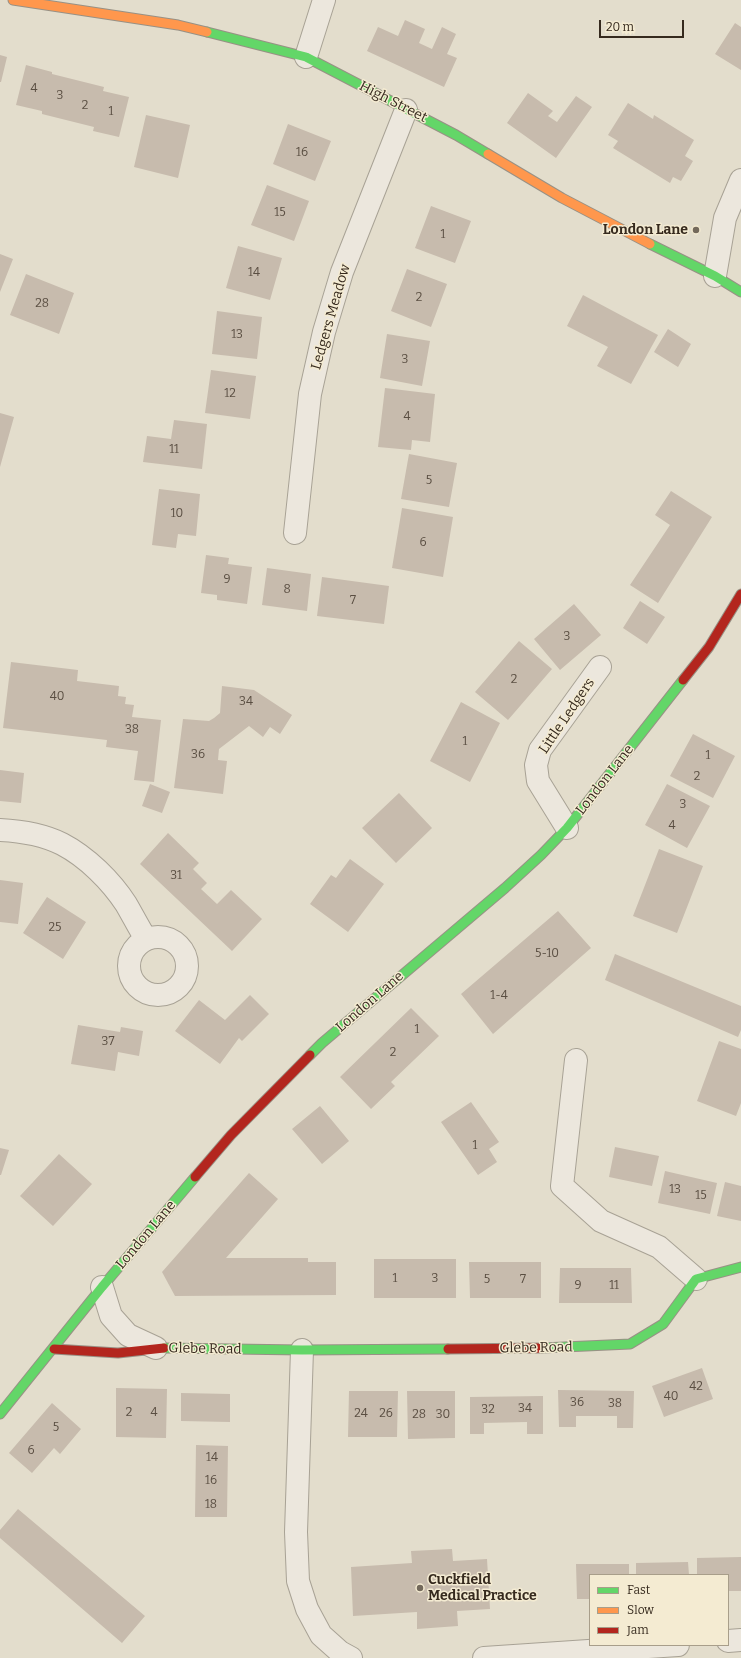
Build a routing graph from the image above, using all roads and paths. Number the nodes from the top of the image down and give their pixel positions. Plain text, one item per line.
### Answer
1 (13, 0) edge
2 (324, 0) edge
3 (306, 57) junction
4 (406, 110) junction
5 (741, 180) edge
6 (715, 276) junction
7 (741, 292) edge
8 (295, 534) dead end
9 (741, 594) edge
10 (600, 668) dead end
11 (567, 828) junction
12 (0, 830) edge
13 (146, 939) dead end
14 (576, 1060) dead end
15 (741, 1267) edge
16 (696, 1279) junction
17 (102, 1287) junction
18 (156, 1348) junction
19 (54, 1349) junction
20 (302, 1350) junction
21 (0, 1414) edge
22 (741, 1640) edge
23 (729, 1641) edge
24 (663, 1646) edge
25 (351, 1658) edge
26 (484, 1658) edge

1 - 3 main road, High Street
2 - 3 street
3 - 4 main road, High Street
4 - 6 main road, High Street
4 - 8 street, Ledgers Meadow
5 - 6 street
6 - 7 main road, High Street
9 - 11 main road, London Lane
10 - 11 street, Little Ledgers
11 - 17 main road, London Lane
12 - 13 street
14 - 16 street
15 - 16 main road
16 - 20 main road, Glebe Road
17 - 18 street, Glebe Road
17 - 19 main road, London Lane
18 - 19 main road, Glebe Road
18 - 20 main road, Glebe Road
19 - 21 main road, London Lane
20 - 25 street
22 - 23 street
24 - 26 street

